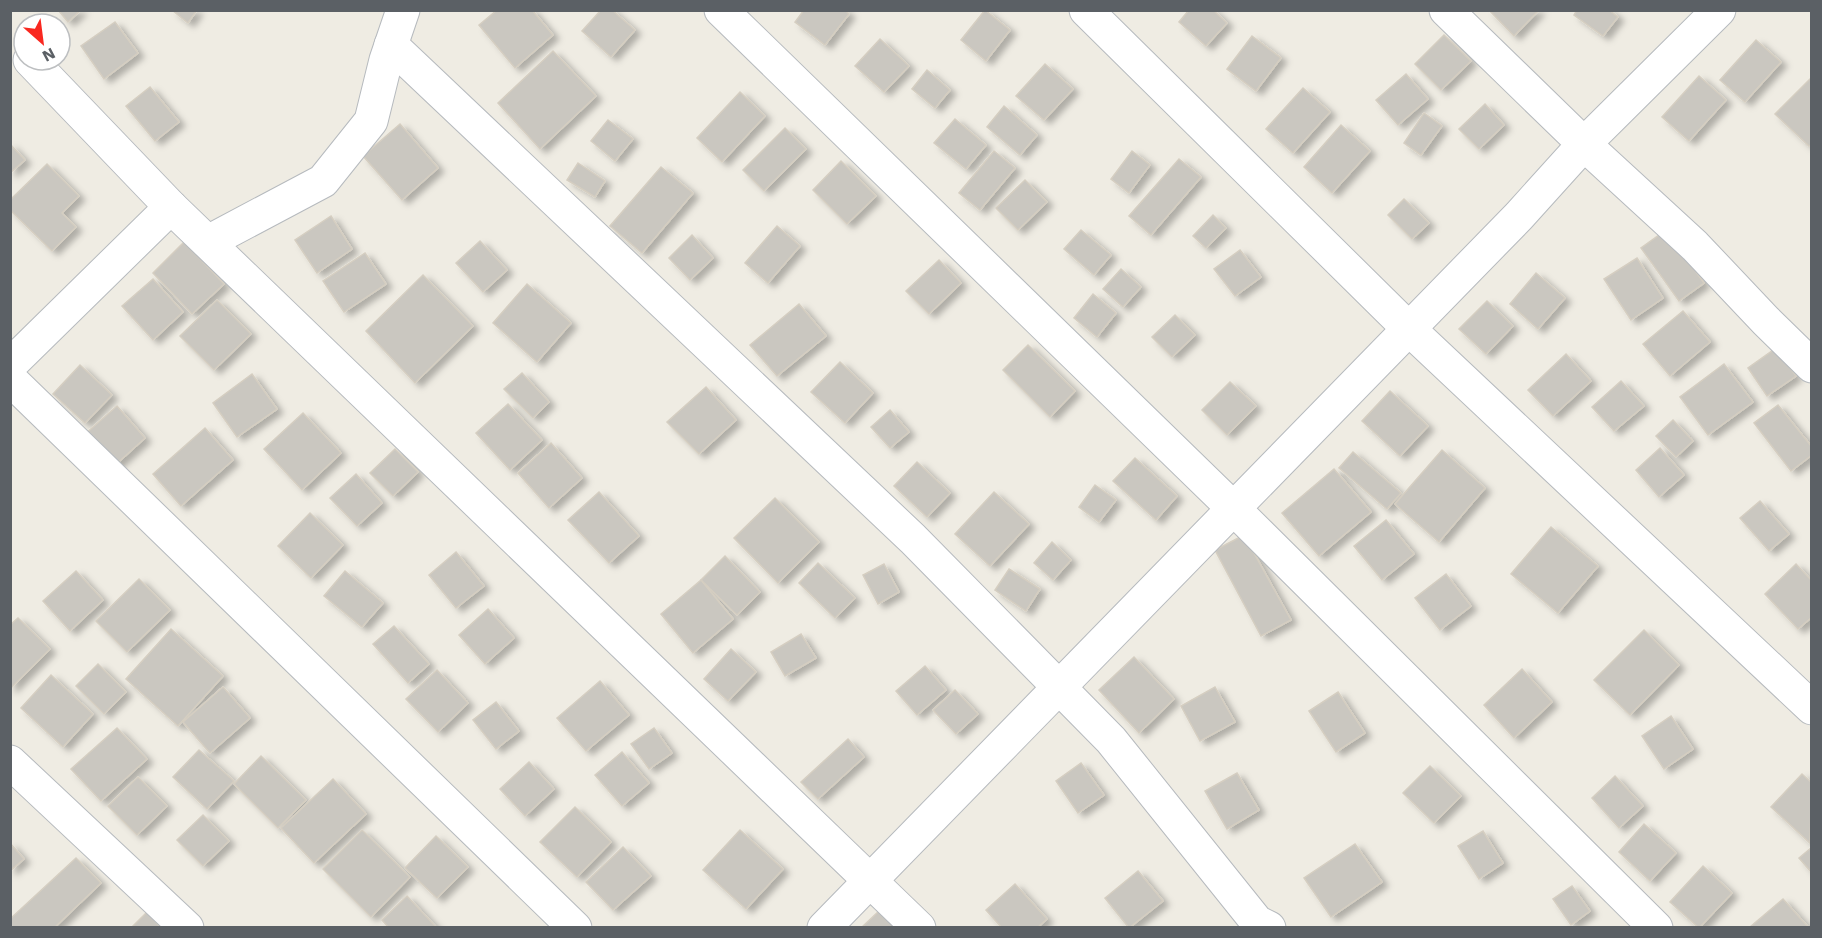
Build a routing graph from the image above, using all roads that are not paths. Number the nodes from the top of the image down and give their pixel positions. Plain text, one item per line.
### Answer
1 (403, 10) edge
2 (721, 10) edge
3 (1086, 10) edge
4 (1446, 10) edge
5 (1719, 10) edge
6 (391, 45) junction
7 (42, 72) edge
8 (1584, 144) junction
9 (171, 207) junction
10 (208, 242) junction
11 (1408, 329) junction
12 (10, 365) edge
13 (1812, 366) edge
14 (10, 379) edge
15 (1234, 508) junction
16 (1058, 689) junction
17 (1812, 708) edge
18 (10, 762) edge
19 (871, 881) junction
20 (187, 927) edge
21 (575, 927) edge
22 (824, 927) edge
23 (919, 927) edge
24 (1269, 927) edge
25 (1656, 927) edge

1 - 6 street
2 - 15 street
3 - 11 street
4 - 8 street
5 - 8 street
6 - 10 street
6 - 16 street
7 - 9 street
8 - 11 street
8 - 13 street
9 - 10 street
9 - 12 street
10 - 19 street
11 - 15 street
11 - 17 street
14 - 21 street
15 - 16 street
15 - 25 street
16 - 19 street
16 - 24 street
18 - 20 street
19 - 22 street
19 - 23 street

